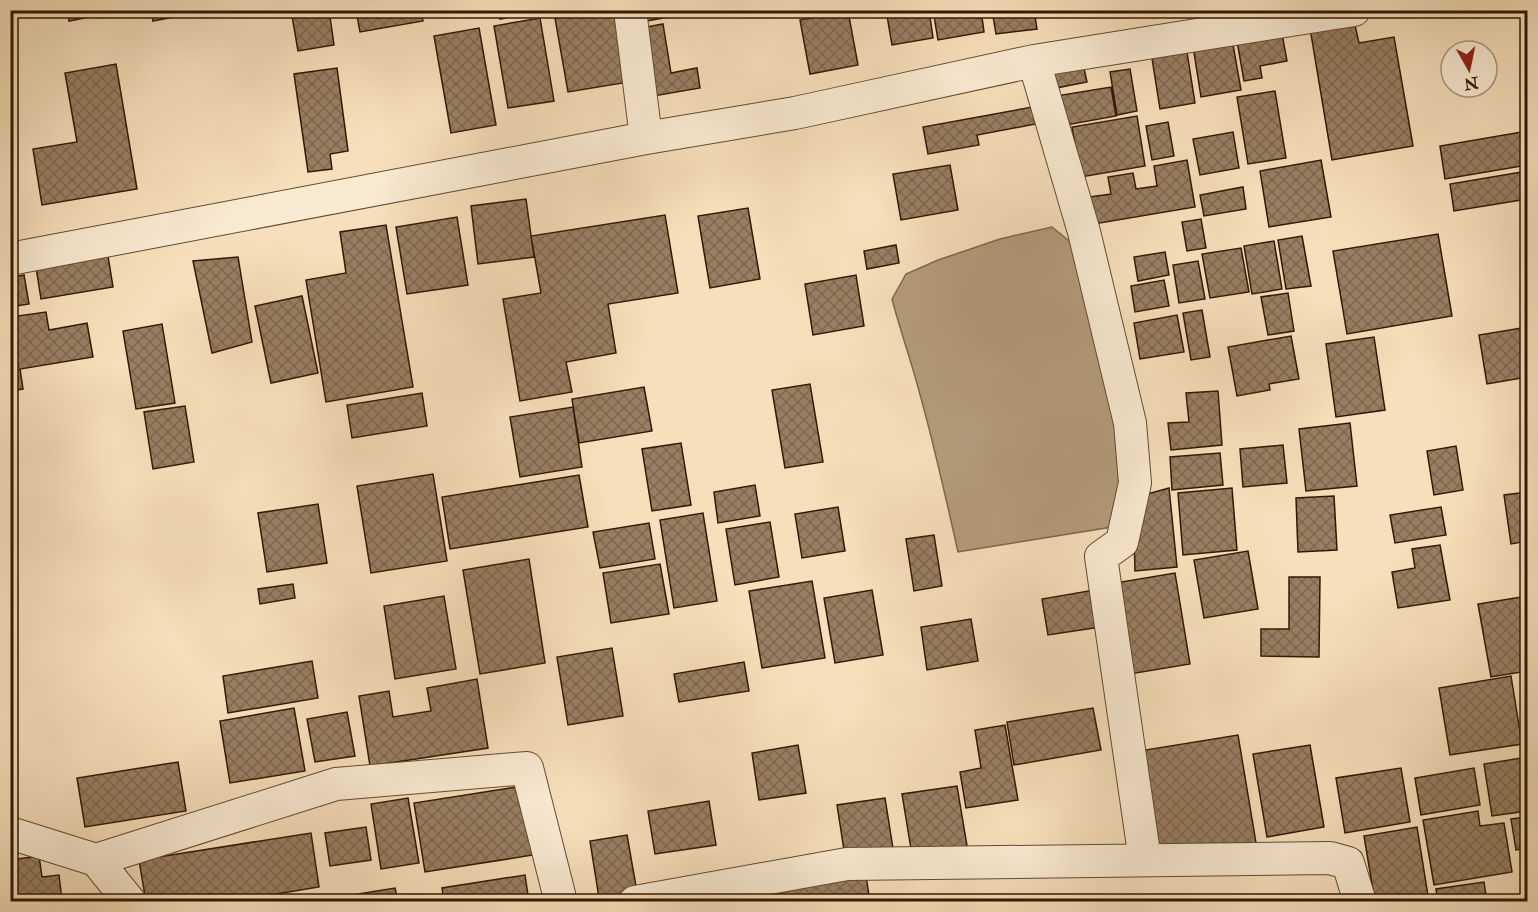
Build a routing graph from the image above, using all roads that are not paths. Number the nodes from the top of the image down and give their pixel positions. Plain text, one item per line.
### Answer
1 (630, 10) edge
2 (1354, 10) edge
3 (1265, 18) edge
4 (1034, 61) junction
5 (646, 138) junction
6 (10, 259) edge
7 (10, 833) edge
8 (96, 860) junction
9 (1145, 860) junction
10 (130, 902) edge
11 (561, 902) edge
12 (635, 902) edge
13 (1360, 902) edge

1 - 5 street
2 - 3 street
3 - 4 street
4 - 5 street
4 - 9 street
5 - 6 street
7 - 8 street
8 - 10 street
8 - 11 street
9 - 12 street
9 - 13 street

